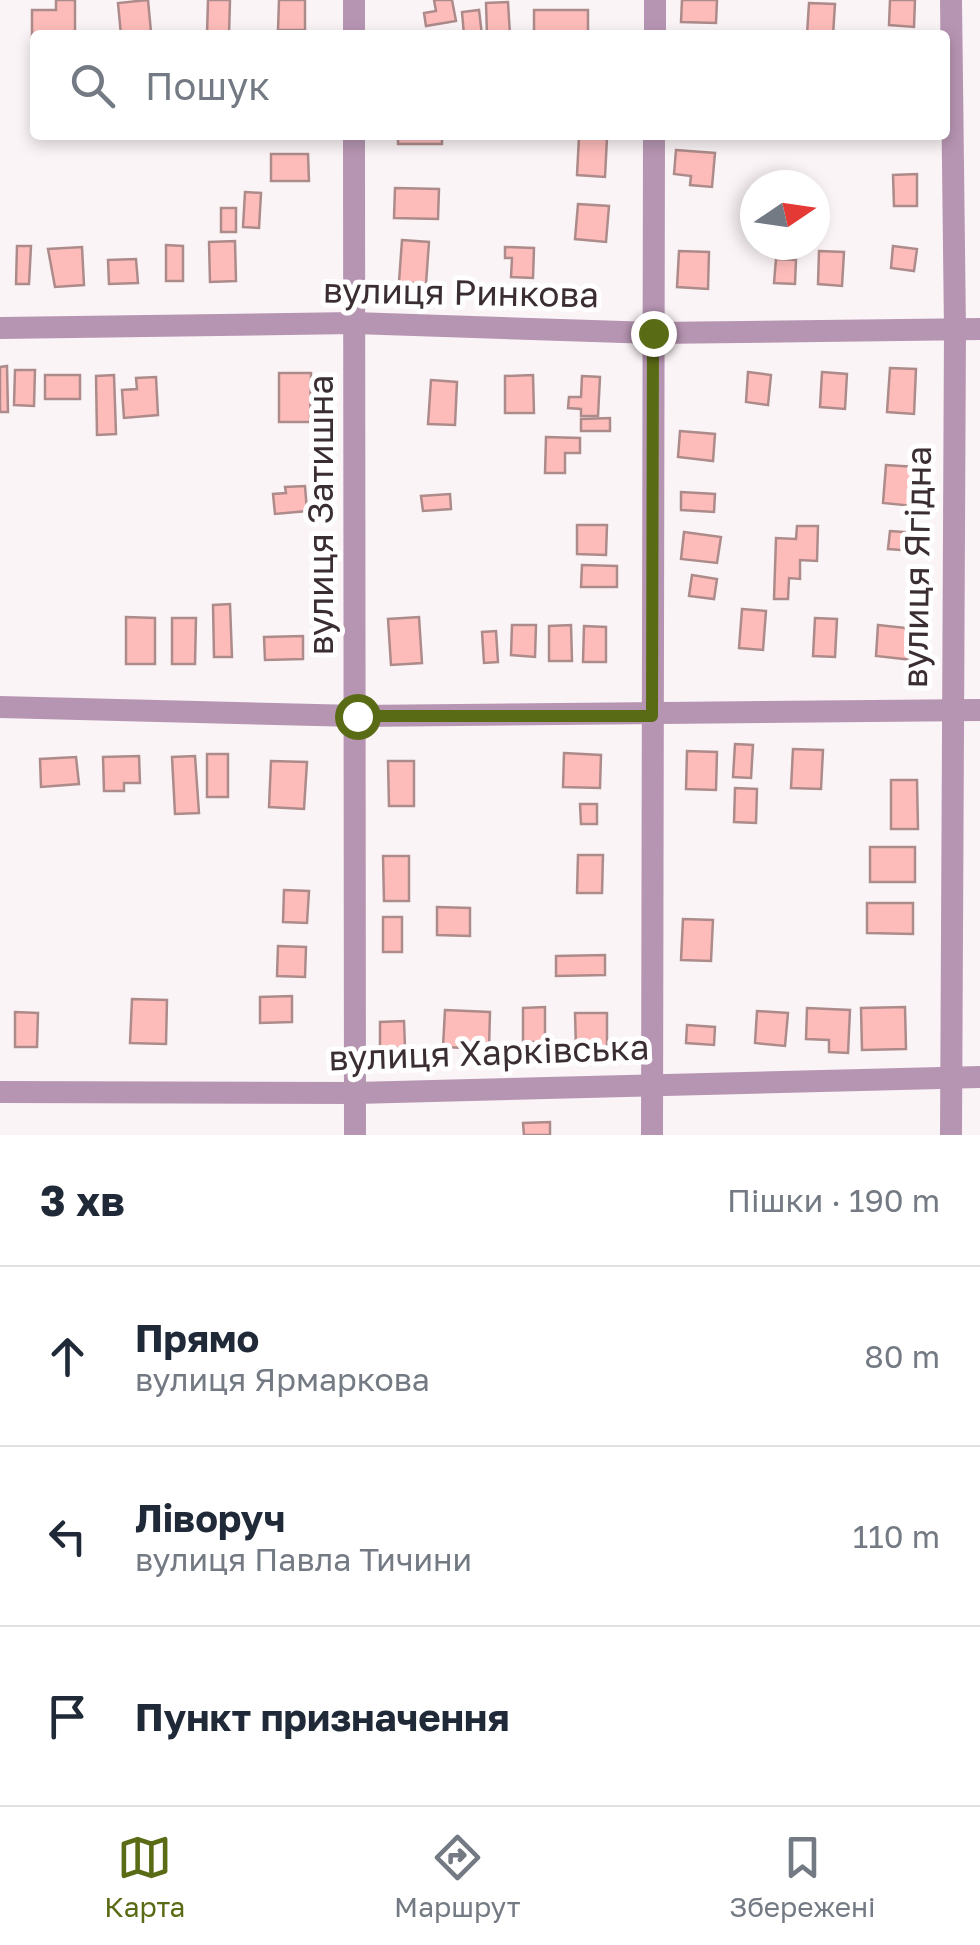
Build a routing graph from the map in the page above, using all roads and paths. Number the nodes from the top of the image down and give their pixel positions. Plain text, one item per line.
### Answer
1 (354, 0) edge
2 (655, 0) edge
3 (951, 0) edge
4 (354, 30) edge
5 (654, 30) edge
6 (354, 140) edge
7 (654, 140) edge
8 (354, 323) junction
9 (0, 328) edge
10 (980, 329) edge
11 (955, 330) junction
12 (653, 333) junction
13 (0, 707) edge
14 (951, 709) junction
15 (980, 710) edge
16 (357, 716) junction
17 (652, 716) junction
18 (952, 1077) junction
19 (980, 1077) edge
20 (652, 1083) junction
21 (0, 1092) edge
22 (356, 1093) junction
23 (355, 1135) edge
24 (652, 1135) edge
25 (951, 1135) edge

1 - 4 street
2 - 5 street
3 - 11 street, вулиця Ягідна
6 - 8 street, вулиця Затишна
7 - 12 street
8 - 9 street, вулиця Ринкова
8 - 12 street, вулиця Ринкова
8 - 16 street, вулиця Затишна
10 - 11 street, вулиця Ринкова
11 - 12 street, вулиця Ринкова
11 - 14 street, вулиця Ягідна
12 - 17 street
13 - 16 street
14 - 15 street
14 - 17 street
14 - 18 street, вулиця Ягідна
16 - 17 street
16 - 22 street, вулиця Затишна
17 - 20 street
18 - 19 street, вулиця Харківська
18 - 20 street, вулиця Харківська
18 - 25 street, вулиця Ягідна
20 - 22 street, вулиця Харківська
20 - 24 street
21 - 22 street, вулиця Харківська
22 - 23 street, вулиця Затишна

